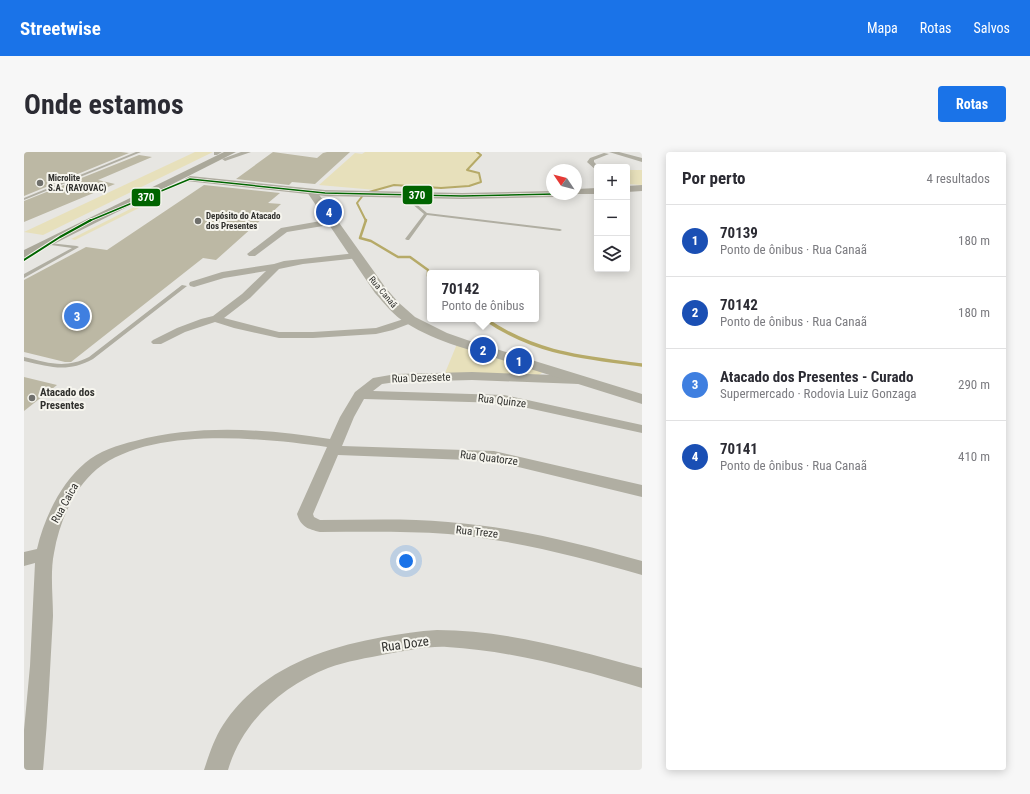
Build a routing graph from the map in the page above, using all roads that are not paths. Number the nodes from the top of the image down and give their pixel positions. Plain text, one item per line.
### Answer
1 (139, 152) edge
2 (248, 152) edge
3 (224, 153) edge
4 (609, 153) edge
5 (642, 160) edge
6 (594, 166) edge
7 (190, 179) junction
8 (630, 188) edge
9 (642, 188) edge
10 (594, 191) edge
11 (312, 192) junction
12 (582, 192) edge
13 (546, 194) edge
14 (410, 195) junction
15 (24, 199) edge
16 (426, 214) junction
17 (94, 219) junction
18 (332, 222) junction
19 (560, 230) dead end
20 (407, 239) dead end
21 (56, 240) junction
22 (24, 247) edge
23 (252, 254) dead end
24 (24, 256) edge
25 (356, 256) junction
26 (24, 260) edge
27 (276, 268) junction
28 (24, 276) edge
29 (194, 284) dead end
30 (184, 286) dead end
31 (216, 319) junction
32 (410, 320) junction
33 (157, 342) dead end
34 (24, 359) edge
35 (579, 380) junction
36 (360, 395) junction
37 (642, 399) edge
38 (642, 429) edge
39 (334, 447) junction
40 (642, 491) edge
41 (309, 522) joint
42 (44, 554) junction
43 (24, 559) edge
44 (642, 568) edge
45 (642, 678) edge
46 (31, 770) edge
47 (216, 770) edge

1 - 15 lane
2 - 3 street
3 - 7 highway
3 - 17 highway
3 - 22 highway
4 - 5 street
4 - 6 street
7 - 11 main road
7 - 17 highway
8 - 9 main road
10 - 12 main road
11 - 14 main road
11 - 18 street, Rua Canaã
13 - 14 main road
14 - 16 lane
16 - 19 lane
16 - 20 lane
17 - 21 highway
18 - 23 street
18 - 25 street, Rua Canaã
21 - 24 highway
21 - 26 highway
21 - 28 lane
25 - 27 street
25 - 32 street, Rua Canaã
27 - 29 street
27 - 31 street
30 - 34 lane
31 - 32 street
31 - 33 street
32 - 35 street, Rua Canaã
35 - 36 street, Rua Dezesete
35 - 37 street, Rua Canaã
36 - 38 street, Rua Quinze
36 - 39 street, Rua Dezesete
39 - 40 street, Rua Quatorze
39 - 41 street, Rua Dezesete
39 - 42 street, Rua Caica
41 - 44 street, Rua Treze
42 - 43 street
42 - 46 street, Rua Caica
45 - 47 street, Rua Doze

